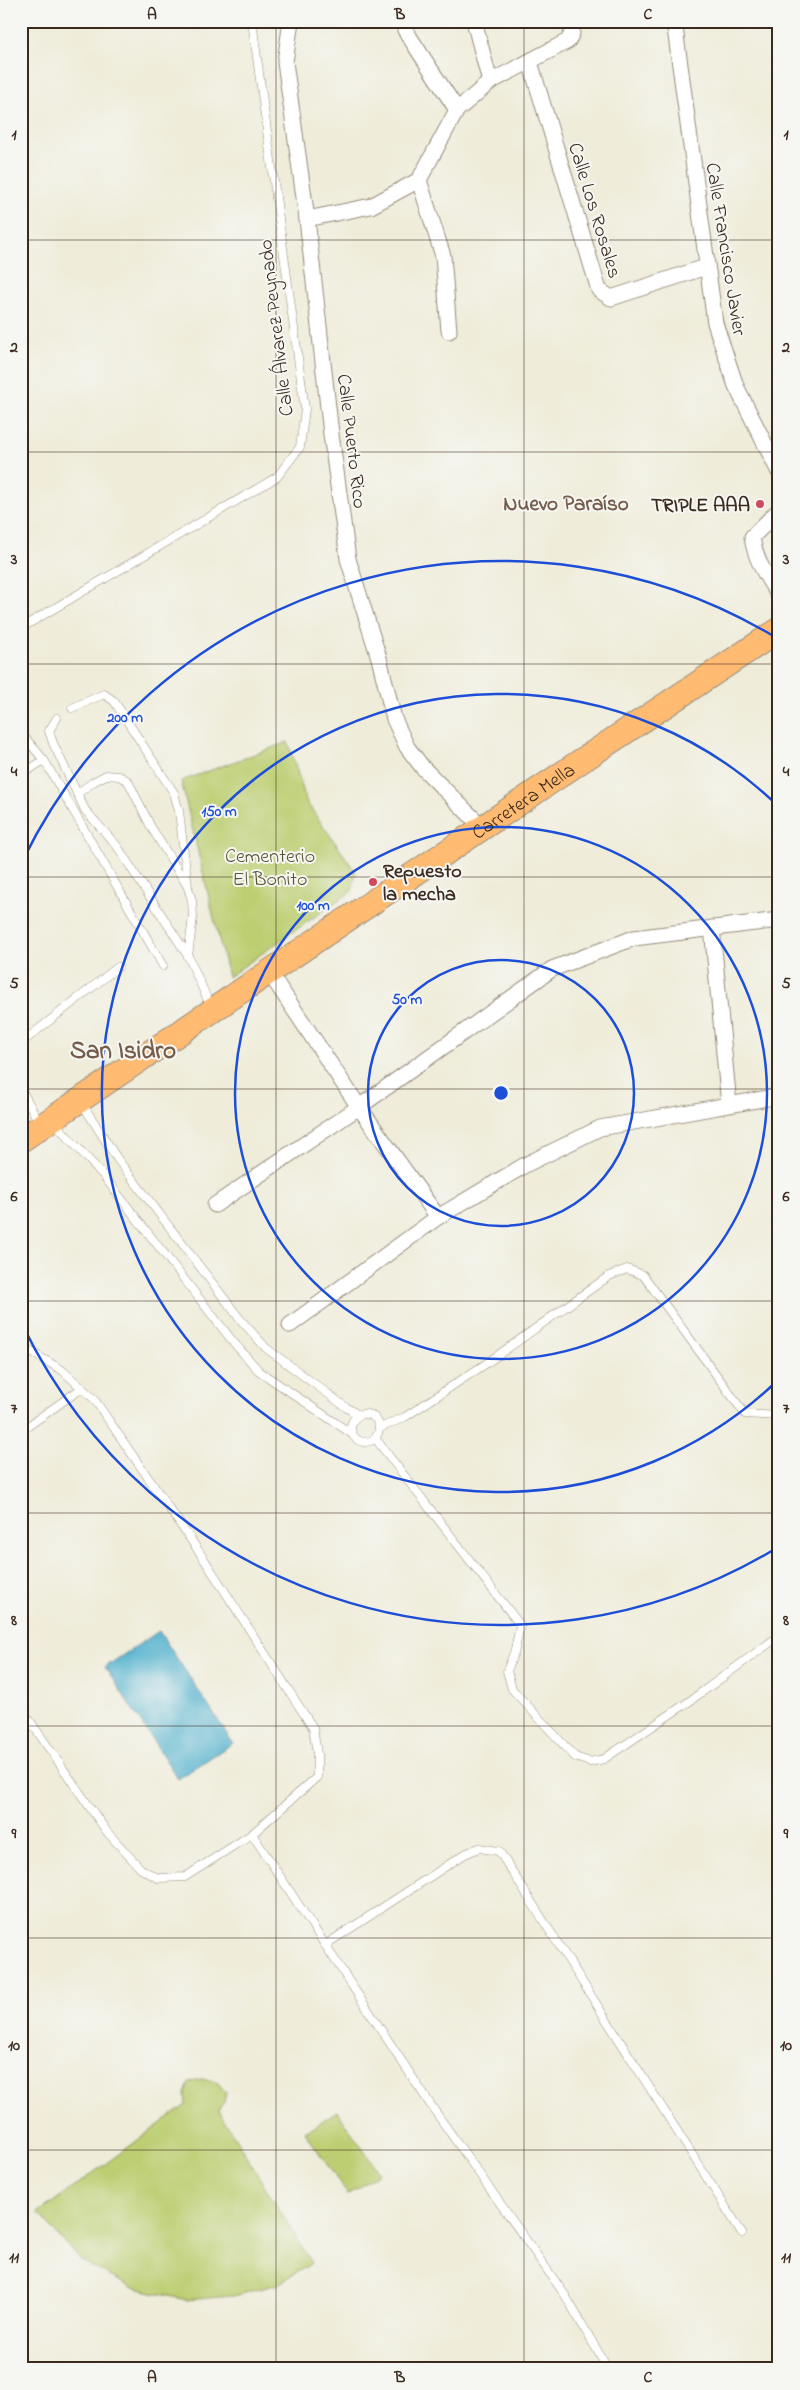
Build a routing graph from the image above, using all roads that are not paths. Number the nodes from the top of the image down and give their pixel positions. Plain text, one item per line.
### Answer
1 (252, 21) edge
2 (291, 21) edge
3 (404, 21) edge
4 (474, 21) edge
5 (571, 21) edge
6 (674, 21) edge
7 (530, 62) junction
8 (490, 82) junction
9 (457, 110) junction
10 (419, 180) junction
11 (307, 218) junction
12 (706, 267) junction
13 (449, 331) dead end
14 (779, 472) edge
15 (779, 510) edge
16 (779, 596) edge
17 (21, 628) edge
18 (779, 630) edge
19 (72, 708) dead end
20 (57, 718) dead end
21 (21, 733) edge
22 (44, 760) junction
23 (21, 775) edge
24 (76, 794) junction
25 (484, 829) junction
26 (188, 887) junction
27 (779, 920) edge
28 (712, 928) junction
29 (188, 956) junction
30 (163, 966) dead end
31 (118, 967) dead end
32 (269, 972) junction
33 (212, 1010) junction
34 (21, 1043) edge
35 (21, 1089) edge
36 (779, 1096) edge
37 (80, 1101) junction
38 (730, 1105) junction
39 (359, 1107) junction
40 (48, 1124) junction
41 (21, 1140) edge
42 (215, 1205) dead end
43 (438, 1217) junction
44 (290, 1325) dead end
45 (21, 1346) edge
46 (82, 1388) junction
47 (359, 1415) junction
48 (779, 1416) edge
49 (380, 1428) junction
50 (21, 1431) edge
51 (352, 1434) junction
52 (375, 1438) junction
53 (779, 1636) edge
54 (21, 1708) edge
55 (252, 1834) junction
56 (325, 1945) junction
57 (742, 2233) dead end
58 (608, 2369) edge

1 - 17 lane, Calle Álvarez Peynado
2 - 11 street, Calle Puerto Rico
3 - 9 street
4 - 8 street
5 - 7 street
6 - 12 street, Calle Francisco Javier
7 - 8 street
7 - 12 street, Calle Los Rosales
8 - 9 street
9 - 10 street
10 - 11 street
10 - 13 street
11 - 25 street, Calle Puerto Rico
12 - 14 street, Calle Francisco Javier
15 - 16 street
18 - 25 main road, Carretera Mella
19 - 26 lane
20 - 24 lane
21 - 22 lane
22 - 23 lane
22 - 30 lane
24 - 26 lane
24 - 29 lane
25 - 32 main road, Carretera Mella
26 - 29 lane
27 - 28 street
28 - 38 street
28 - 39 street
29 - 33 lane
31 - 34 lane
32 - 33 main road, Carretera Mella
32 - 39 street
33 - 37 main road, Carretera Mella
35 - 40 lane
36 - 38 street
37 - 40 main road, Carretera Mella
37 - 47 lane
38 - 43 street
39 - 42 street
39 - 43 street
40 - 41 main road, Carretera Mella
40 - 51 lane
43 - 44 street
45 - 46 lane
46 - 50 lane
46 - 55 lane
47 - 49 lane
47 - 51 lane
48 - 49 lane
49 - 52 lane
51 - 52 lane
52 - 53 lane
54 - 55 lane
55 - 56 lane
56 - 57 lane
56 - 58 lane

